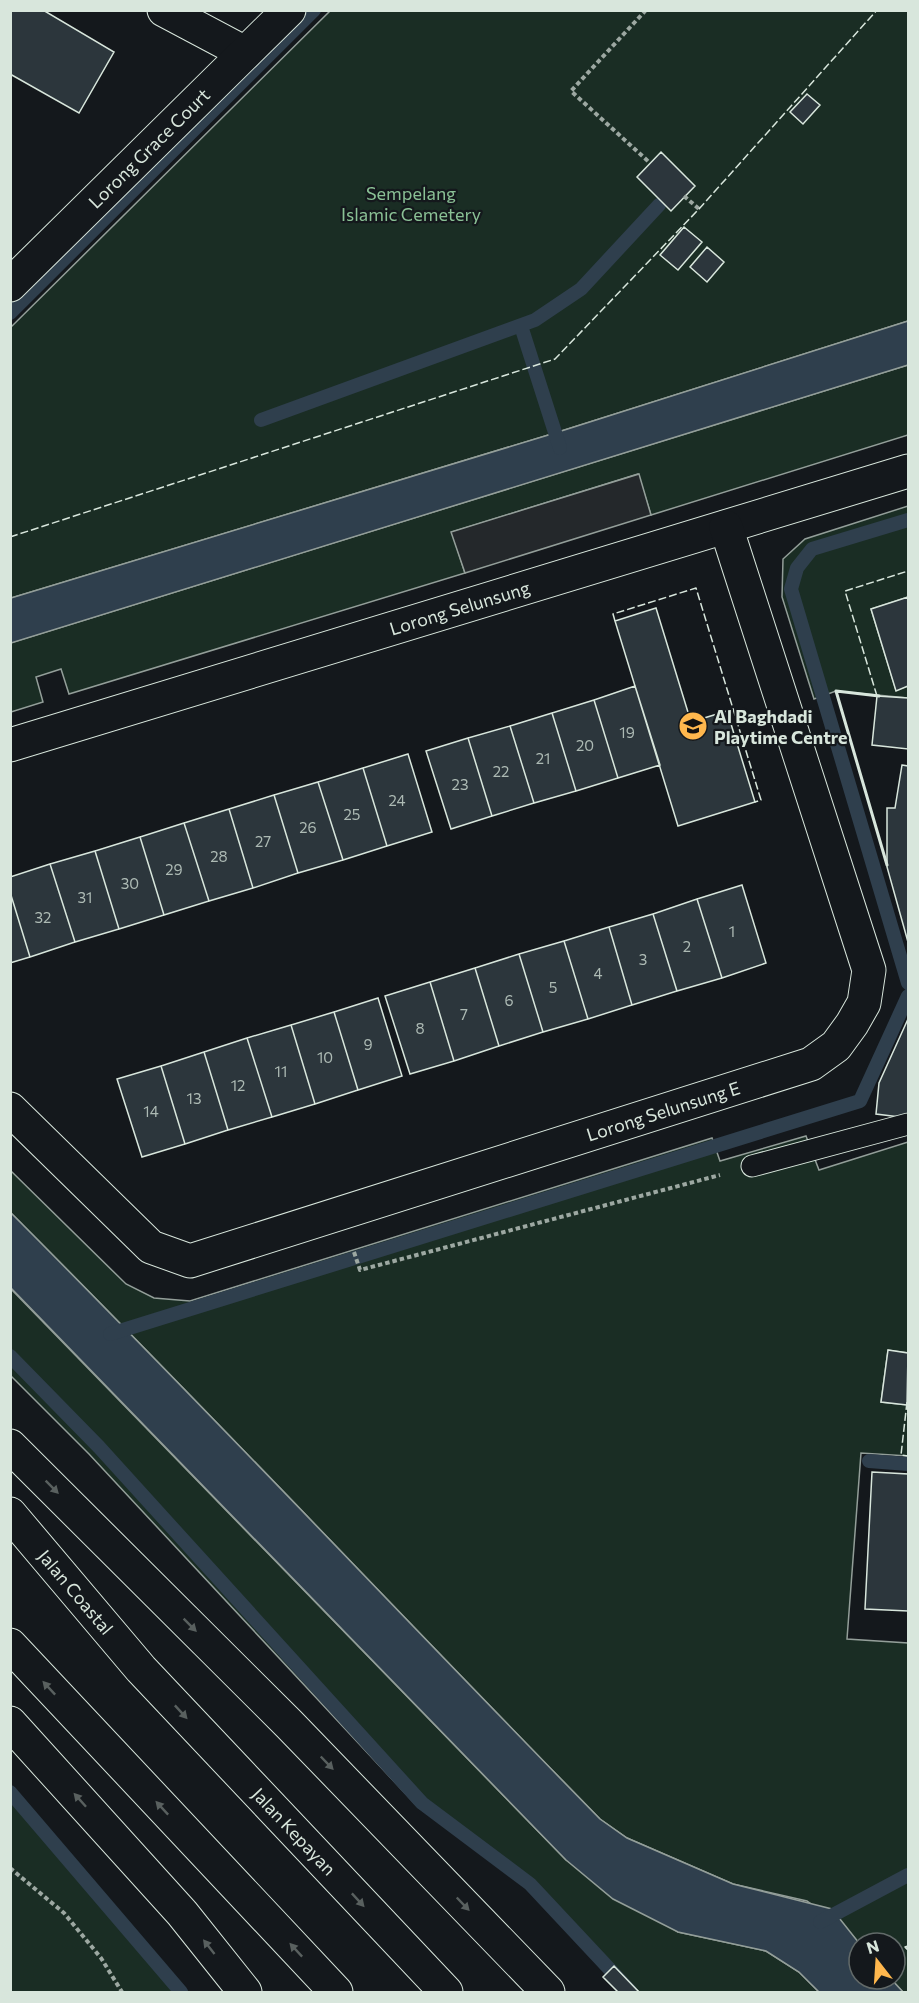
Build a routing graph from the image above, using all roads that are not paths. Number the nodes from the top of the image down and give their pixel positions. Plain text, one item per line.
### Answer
1 (164, 10) edge
2 (289, 10) edge
3 (245, 53) junction
4 (10, 285) edge
5 (909, 471) edge
6 (726, 527) junction
7 (10, 745) edge
8 (10, 1109) edge
9 (909, 1124) edge
10 (752, 1166) road end
11 (10, 1446) edge
12 (10, 1514) edge
13 (10, 1645) edge
14 (141, 1669) joint
15 (10, 1723) edge
16 (245, 1992) edge
17 (336, 1992) edge
18 (446, 1992) edge
19 (549, 1992) edge

1 - 3 main road
2 - 3 main road, Lorong Grace Court
3 - 4 main road, Lorong Grace Court
5 - 6 main road, Lorong Selunsung
6 - 7 main road, Lorong Selunsung
6 - 8 main road, Lorong Selunsung E
9 - 10 lane
11 -> 19 main road
12 - 14 main road, Jalan Coastal
17 -> 13 main road
14 -> 18 main road, Jalan Kepayan
16 -> 15 main road

